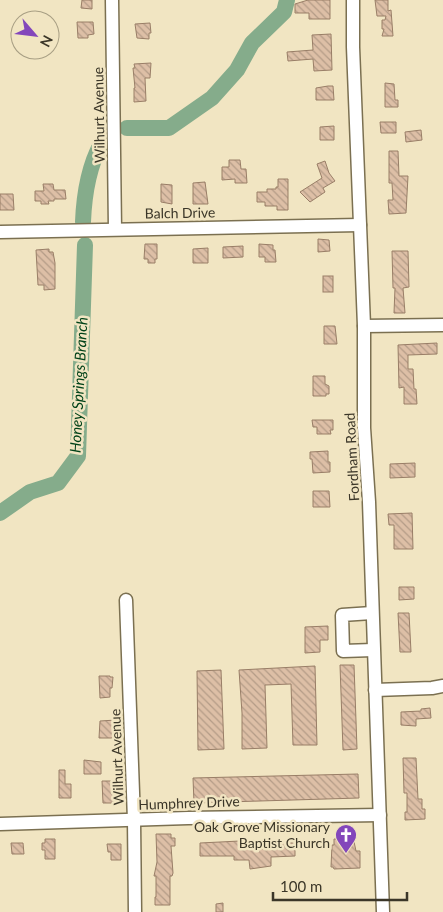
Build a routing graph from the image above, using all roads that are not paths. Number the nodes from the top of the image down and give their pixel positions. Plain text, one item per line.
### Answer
1 (112, 0) edge
2 (353, 0) edge
3 (360, 225) junction
4 (115, 229) junction
5 (0, 232) edge
6 (364, 326) junction
7 (443, 326) edge
8 (126, 600) dead end
9 (372, 613) junction
10 (374, 650) junction
11 (443, 686) edge
12 (375, 690) junction
13 (380, 815) junction
14 (134, 820) junction
15 (0, 824) edge
16 (135, 912) edge
17 (383, 912) edge

1 - 4 street, Wilhurt Avenue
2 - 3 street, Fordham Road
3 - 4 street, Balch Drive
3 - 6 street, Fordham Road
4 - 5 street, Balch Drive
6 - 7 street
6 - 9 street, Fordham Road
8 - 14 street, Wilhurt Avenue
9 - 10 street, Fordham Road
9 - 10 street
10 - 12 street, Fordham Road
11 - 12 street
12 - 13 street, Fordham Road
13 - 14 street, Humphrey Drive
13 - 17 street, Fordham Road
14 - 15 street, Humphrey Drive
14 - 16 street, Wilhurt Avenue

